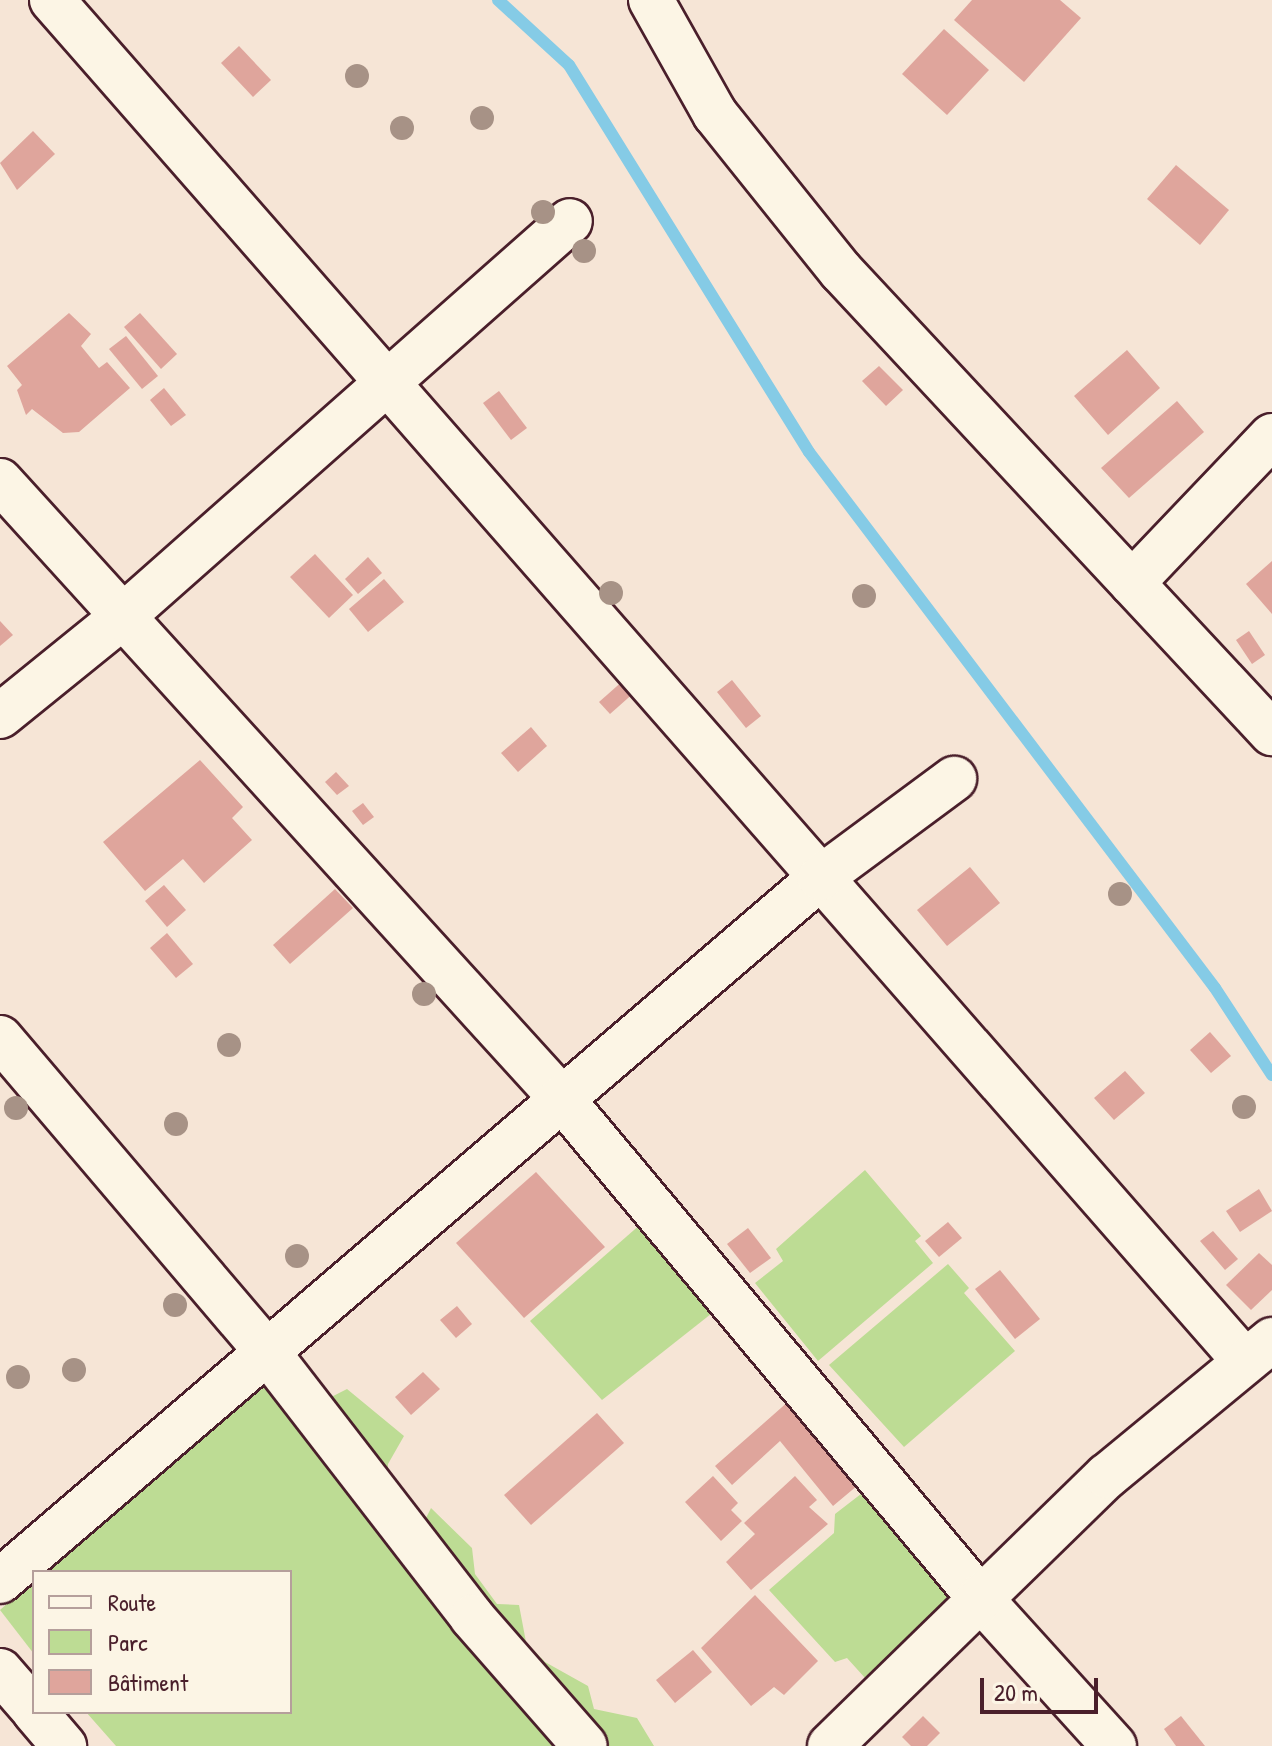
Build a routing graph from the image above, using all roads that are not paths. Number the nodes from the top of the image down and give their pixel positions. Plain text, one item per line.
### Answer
1 (52, 0) edge
2 (667, 8) edge
3 (570, 221) dead end
4 (387, 382) junction
5 (1272, 436) edge
6 (0, 481) edge
7 (1132, 583) junction
8 (121, 618) junction
9 (0, 716) edge
10 (1272, 733) edge
11 (954, 779) dead end
12 (820, 878) junction
13 (0, 1038) edge
14 (561, 1098) junction
15 (1258, 1350) edge
16 (269, 1354) junction
17 (0, 1581) edge
18 (979, 1597) junction
19 (0, 1671) edge
20 (32, 1708) edge
21 (37, 1714) edge
22 (64, 1746) edge
23 (585, 1746) edge
24 (830, 1746) edge
25 (1114, 1746) edge

1 - 4 street
2 - 7 street
3 - 4 street
4 - 8 street
4 - 12 street
5 - 7 street
6 - 8 street
7 - 10 street
8 - 9 street
8 - 14 street
11 - 12 street
12 - 14 street
12 - 15 street
13 - 16 street
14 - 16 street
14 - 18 street
15 - 18 street
16 - 17 street
16 - 23 street
18 - 24 street
18 - 25 street
19 - 20 street
21 - 22 street

